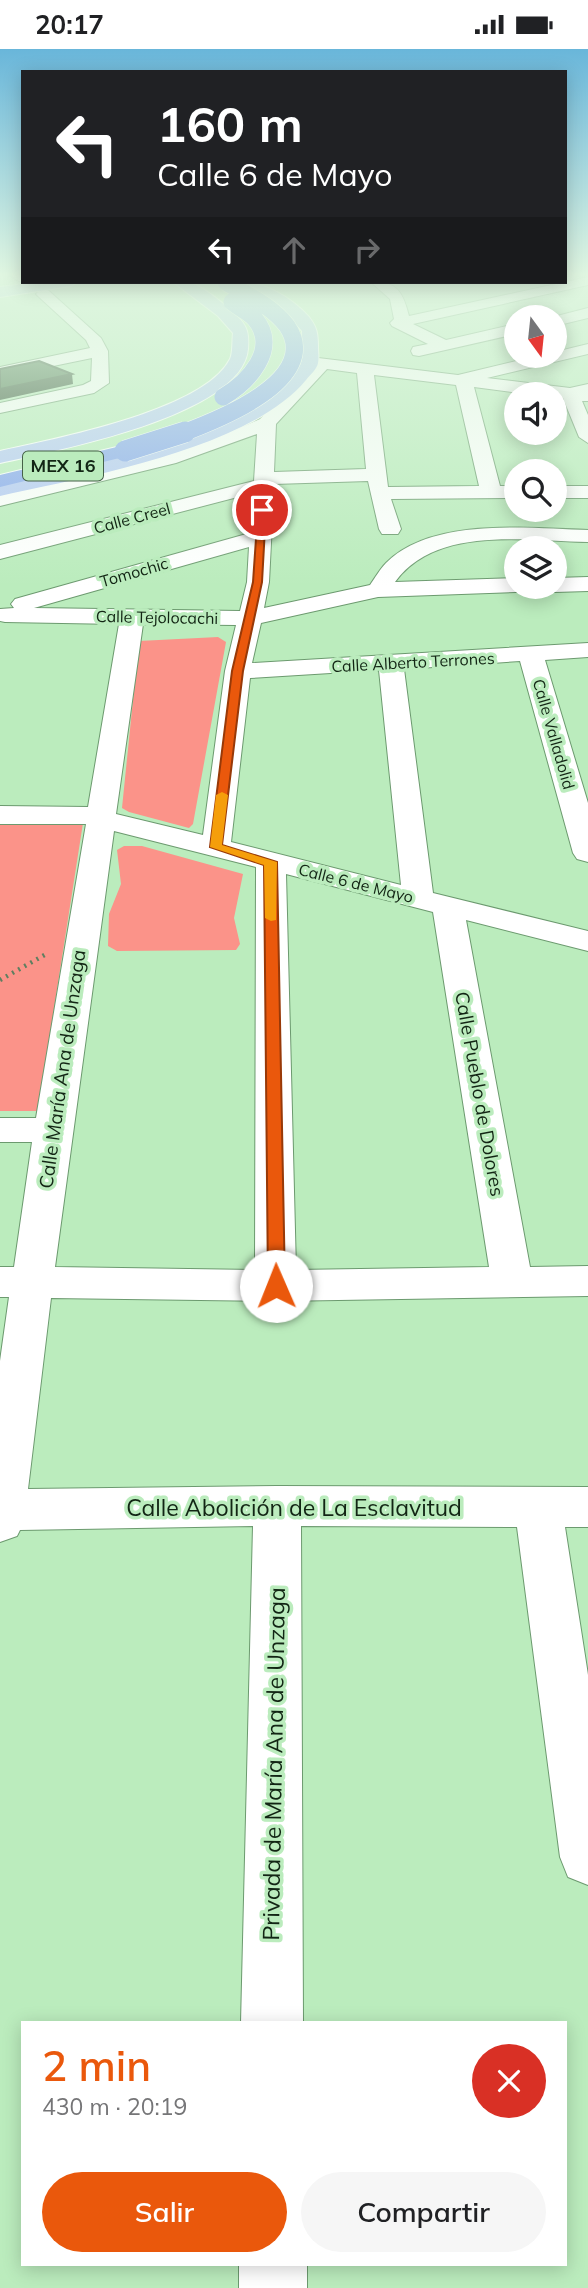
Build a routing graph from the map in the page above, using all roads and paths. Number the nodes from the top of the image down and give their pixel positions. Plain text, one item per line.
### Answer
1 (99, 377) edge
2 (222, 377) edge
3 (248, 377) edge
4 (282, 377) edge
5 (302, 377) edge
6 (305, 377) edge
7 (359, 377) edge
8 (441, 377) edge
9 (473, 377) edge
10 (463, 380) junction
11 (582, 393) edge
12 (0, 408) edge
13 (267, 423) junction
14 (588, 437) edge
15 (120, 447) junction
16 (0, 457) edge
17 (0, 468) edge
18 (0, 481) edge
19 (264, 481) junction
20 (378, 484) junction
21 (0, 490) edge
22 (491, 492) junction
23 (504, 492) edge
24 (567, 492) edge
25 (588, 492) edge
26 (0, 500) edge
27 (390, 529) dead end
28 (588, 536) edge
29 (260, 537) junction
30 (0, 552) edge
31 (504, 585) edge
32 (567, 585) edge
33 (588, 585) edge
34 (378, 590) junction
35 (3, 610) edge
36 (132, 618) junction
37 (249, 618) junction
38 (588, 650) edge
39 (531, 655) junction
40 (391, 663) junction
41 (238, 671) junction
42 (578, 780) edge
43 (0, 815) edge
44 (99, 818) junction
45 (216, 847) junction
46 (588, 853) edge
47 (271, 862) junction
48 (433, 902) junction
49 (588, 941) edge
50 (55, 950) dead end
51 (0, 980) edge
52 (53, 1129) junction
53 (0, 1130) edge
54 (588, 1281) edge
55 (16, 1282) edge
56 (512, 1283) junction
57 (276, 1286) junction
58 (276, 1506) junction
59 (538, 1507) junction
60 (588, 1507) edge
61 (1, 1514) edge
62 (588, 1857) edge
63 (272, 2021) edge
64 (273, 2266) edge
65 (273, 2288) edge

1 - 12 street
2 - 16 main road
3 - 15 highway, MEX 16, bridge
4 - 15 highway, MEX 16, bridge
5 - 21 main road
6 - 13 street
7 - 20 street
8 - 10 street
9 - 10 street
10 - 11 street
10 - 22 street
11 - 14 street
13 - 19 street
13 - 26 street
15 - 17 highway, MEX 16
15 - 18 highway, MEX 16
19 - 20 street, Calle Creel
19 - 29 street
19 - 30 street, Calle Creel
20 - 22 street, Calle Creel
20 - 27 street
22 - 23 street, Calle Creel
24 - 25 street
28 - 34 street
29 - 35 street, Tomochic
29 - 37 street
31 - 34 street, Calle Tejolocachi
32 - 33 street
34 - 37 street, Calle Tejolocachi
35 - 36 street, Calle Tejolocachi
36 - 37 street, Calle Tejolocachi
36 - 44 street, Calle María Ana de Unzaga
37 - 41 street
38 - 39 street, Calle Alberto Terrones
39 - 40 street, Calle Alberto Terrones
39 - 42 street, Calle Valladolid
40 - 41 street, Calle Alberto Terrones
40 - 48 street, Calle Pueblo de Dolores
41 - 45 street
42 - 46 street, Calle Valladolid
43 - 44 street, Calle 6 de Mayo
44 - 45 street, Calle 6 de Mayo
44 - 52 street, Calle María Ana de Unzaga
45 - 47 street, Calle 6 de Mayo
47 - 48 street, Calle 6 de Mayo
47 - 57 street
48 - 49 street, Calle 6 de Mayo
48 - 56 street, Calle Pueblo de Dolores
50 - 51 path
52 - 53 street
52 - 55 street, Calle María Ana de Unzaga
54 - 56 street
55 - 57 street
55 - 61 street, Calle María Ana de Unzaga
56 - 57 street
58 - 59 street, Calle Abolición de La Esclavitud
58 - 61 street, Calle Abolición de La Esclavitud
58 - 63 street, Privada de María Ana de Unzaga
59 - 60 street, Calle Abolición de La Esclavitud
59 - 62 street
64 - 65 street

